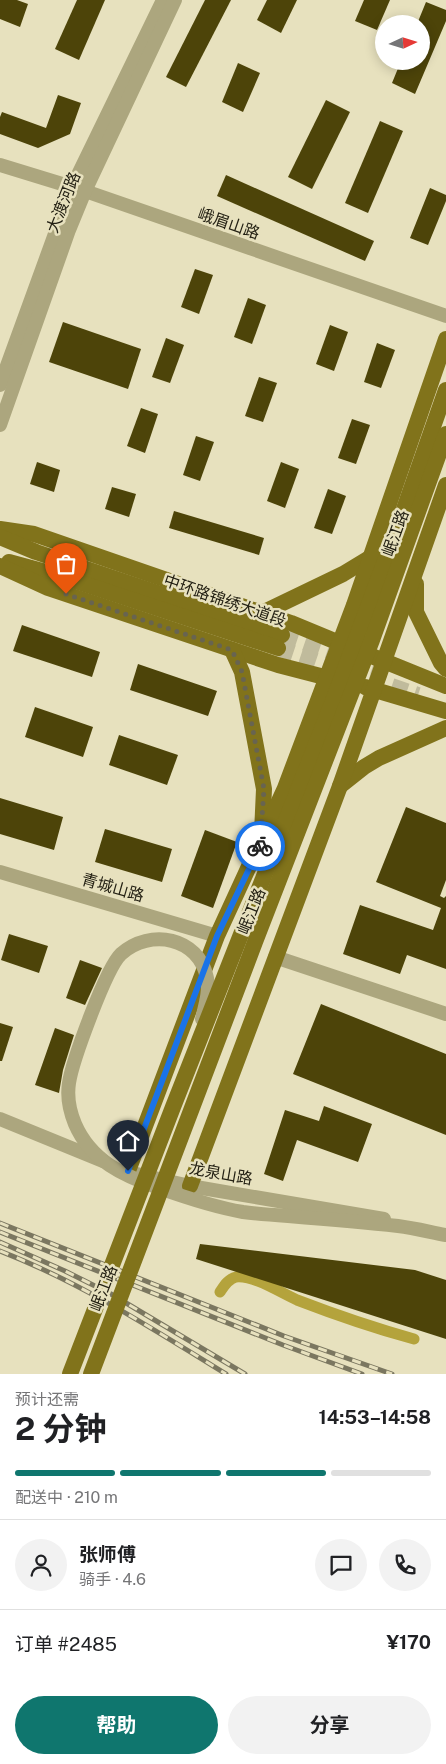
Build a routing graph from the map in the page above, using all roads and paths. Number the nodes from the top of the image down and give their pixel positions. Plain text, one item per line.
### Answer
1 (163, 0) edge
2 (175, 0) edge
3 (0, 165) edge
4 (78, 189) junction
5 (446, 316) edge
6 (446, 339) edge
7 (0, 385) edge
8 (446, 390) edge
9 (0, 425) edge
10 (446, 434) edge
11 (446, 485) edge
12 (0, 528) edge
13 (0, 537) edge
14 (371, 557) junction
15 (0, 559) edge
16 (0, 566) edge
17 (416, 567) junction
18 (262, 613) junction
19 (340, 643) junction
20 (232, 650) junction
21 (384, 661) junction
22 (446, 669) edge
23 (328, 677) junction
24 (446, 686) edge
25 (374, 690) junction
26 (446, 711) edge
27 (446, 728) edge
28 (340, 786) junction
29 (261, 844) junction
30 (0, 872) edge
31 (217, 936) junction
32 (275, 957) junction
33 (446, 1014) edge
34 (196, 1048) junction
35 (0, 1119) edge
36 (128, 1171) junction
37 (190, 1186) junction
38 (446, 1230) edge
39 (446, 1235) edge
40 (70, 1374) edge
41 (91, 1374) edge

1 - 4 street, 大渡河路
2 - 4 street, 大渡河路
3 - 4 street, 峨眉山路
4 - 5 street, 峨眉山路
4 - 7 street, 大渡河路
4 - 9 street, 大渡河路
6 - 14 main road, 岷江路
8 - 34 main road, 岷江路, bridge
10 - 41 main road, 岷江路, bridge
11 - 17 main road, 岷江路
12 - 18 main road, 中环路锦绣大道段
13 - 15 main road
14 - 18 main road
14 - 19 main road, 岷江路
16 - 20 main road
17 - 21 main road, 岷江路
17 - 22 main road
18 - 19 main road, 中环路锦绣大道段
19 - 21 main road, 中环路锦绣大道段
19 - 23 main road, 岷江路
20 - 23 main road
20 - 29 main road
21 - 24 main road, 中环路锦绣大道段
21 - 25 main road, 岷江路
23 - 25 main road
23 - 29 main road, 岷江路
25 - 26 main road
25 - 28 main road, 岷江路
27 - 28 main road
28 - 32 main road, 岷江路
29 - 31 main road, 岷江路
30 - 31 street, 青城山路
31 - 36 main road, 岷江路
32 - 33 street
32 - 37 main road, 岷江路
34 - 39 street, bridge
34 - 40 main road, 岷江路, bridge
35 - 36 street, 龙泉山路
36 - 37 street, 龙泉山路
37 - 38 street, 龙泉山路

